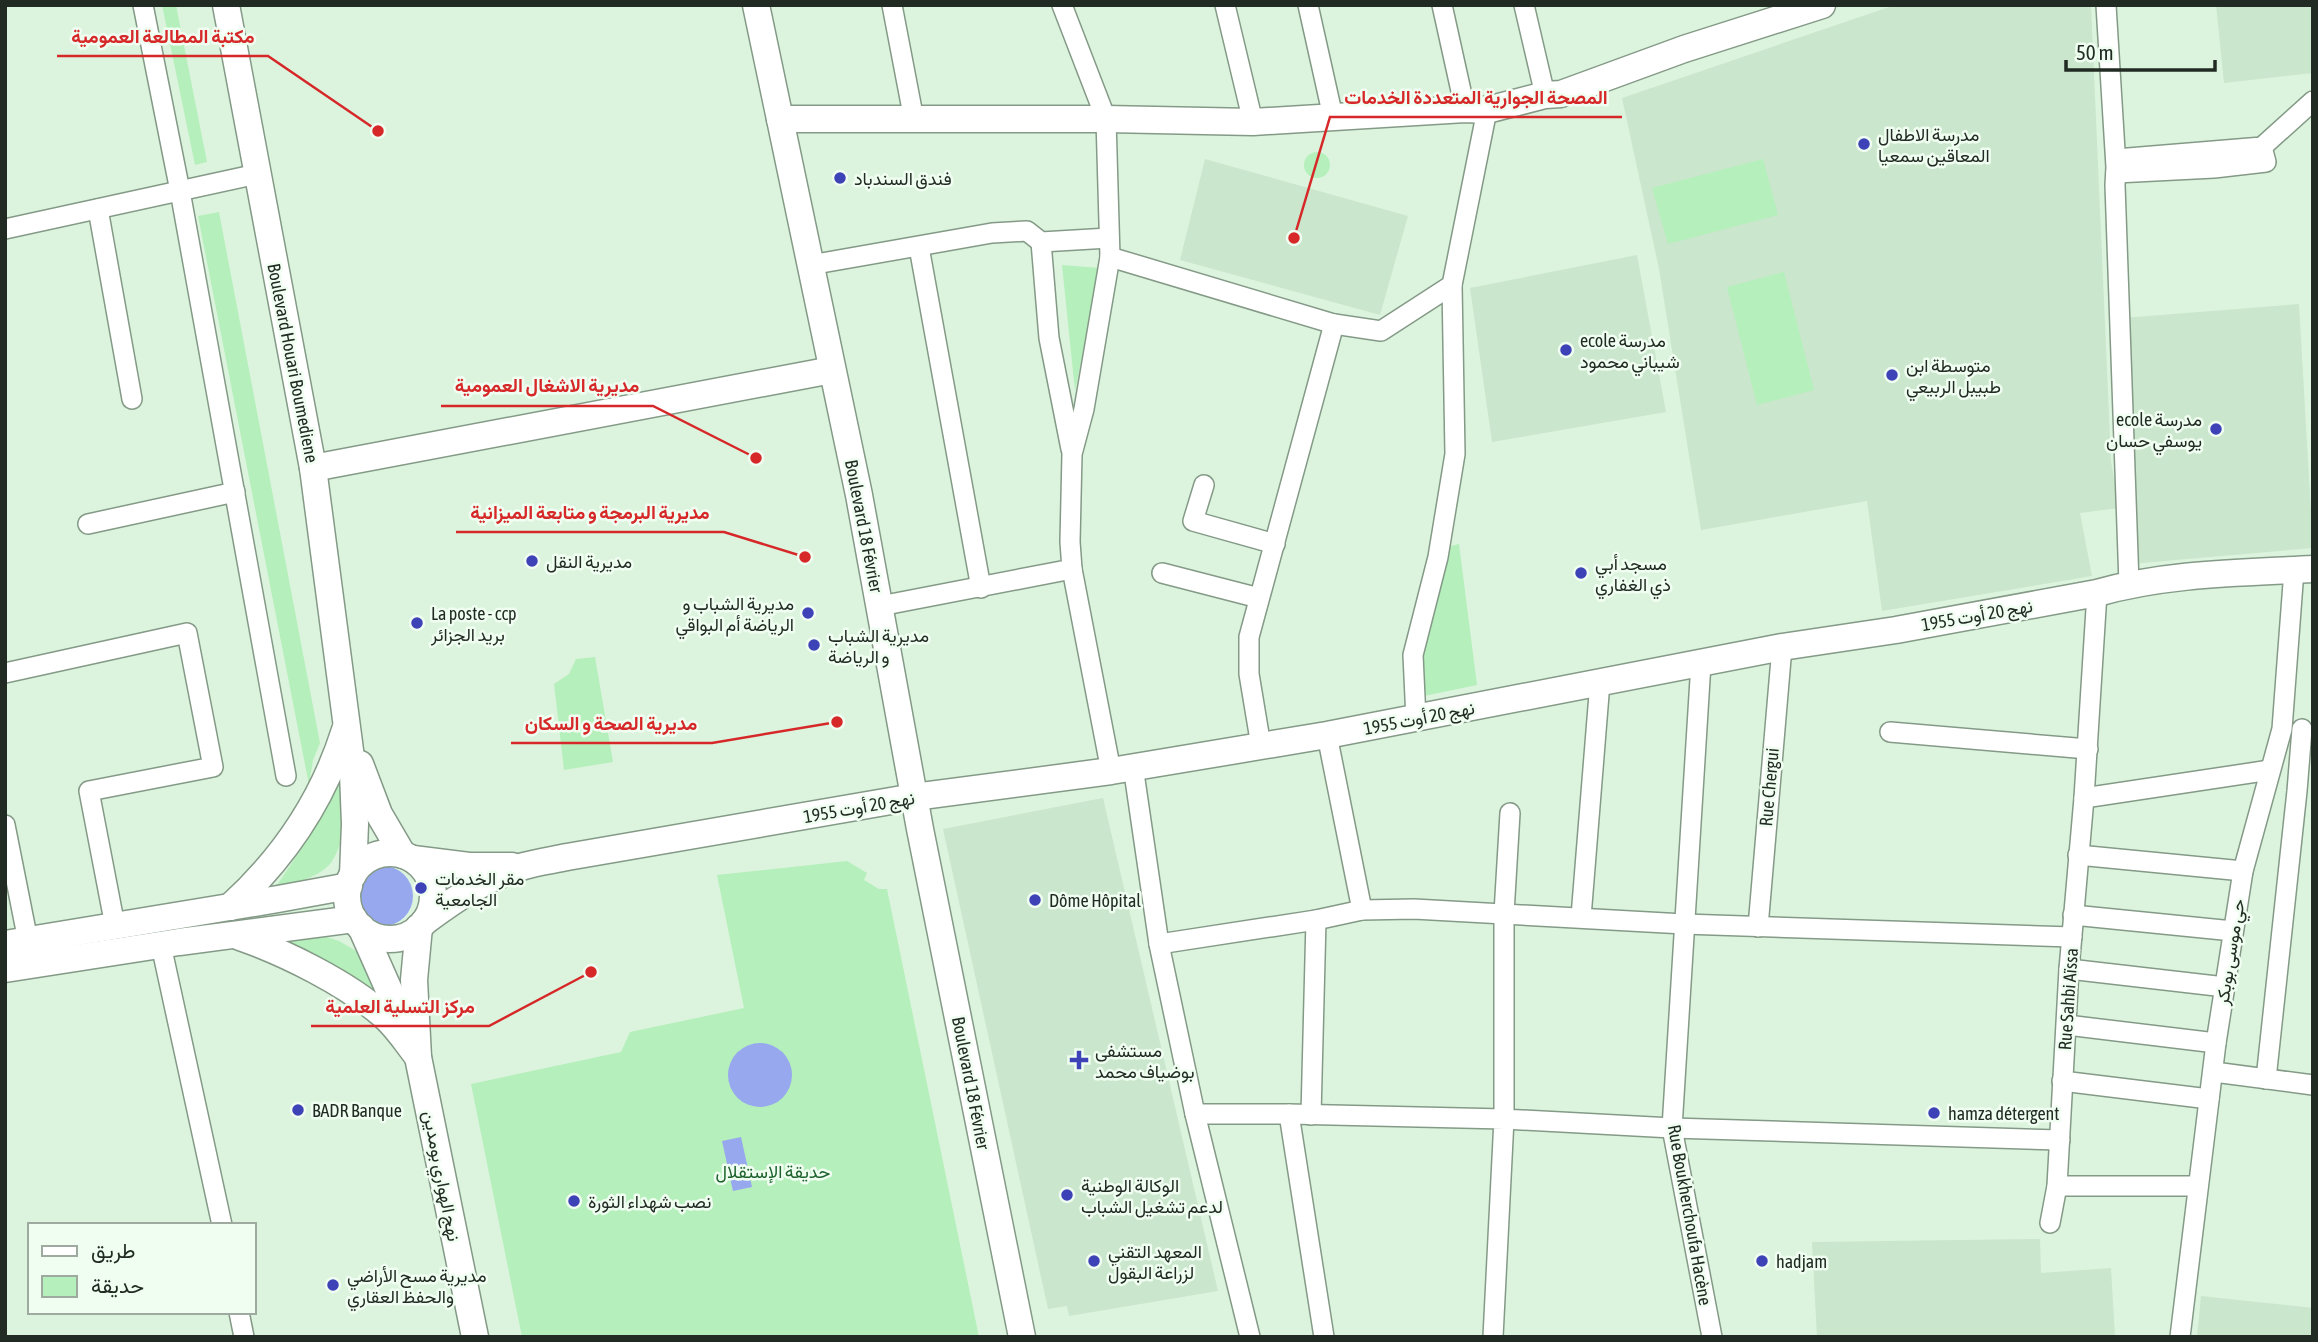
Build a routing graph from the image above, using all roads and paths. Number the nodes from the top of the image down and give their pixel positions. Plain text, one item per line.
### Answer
1 (143, 5) edge
2 (226, 5) edge
3 (756, 5) edge
4 (892, 5) edge
5 (1062, 5) edge
6 (1225, 5) edge
7 (1308, 5) edge
8 (1442, 5) edge
9 (1524, 5) edge
10 (1822, 5) edge
11 (2106, 5) edge
12 (1545, 95) junction
13 (2313, 101) edge
14 (1476, 109) junction
15 (1333, 117) junction
16 (780, 119) junction
17 (1106, 119) junction
18 (914, 120) junction
19 (1252, 122) junction
20 (2116, 166) junction
21 (257, 174) junction
22 (180, 191) junction
23 (98, 209) junction
24 (5, 229) edge
25 (1041, 242) junction
26 (919, 247) junction
27 (1110, 247) junction
28 (810, 265) junction
29 (1452, 285) junction
30 (1334, 324) junction
31 (832, 370) junction
32 (132, 399) dead end
33 (1072, 454) junction
34 (313, 468) junction
35 (1204, 485) dead end
36 (235, 492) junction
37 (88, 524) dead end
38 (1275, 544) junction
39 (1072, 569) junction
40 (2303, 569) edge
41 (1162, 573) dead end
42 (2129, 584) junction
43 (981, 588) junction
44 (2097, 593) junction
45 (1259, 597) junction
46 (880, 606) junction
47 (1782, 647) junction
48 (1701, 663) junction
49 (5, 673) edge
50 (1600, 682) junction
51 (1416, 719) junction
52 (348, 722) junction
53 (2282, 729) junction
54 (2307, 730) edge
55 (1890, 732) dead end
56 (1327, 735) junction
57 (1261, 746) junction
58 (2088, 749) junction
59 (1122, 769) junction
60 (2270, 770) junction
61 (286, 776) dead end
62 (914, 797) junction
63 (2084, 798) junction
64 (1510, 813) dead end
65 (5, 825) edge
66 (2078, 855) junction
67 (408, 857) junction
68 (525, 866) junction
69 (2243, 870) junction
70 (351, 880) junction
71 (230, 907) junction
72 (1362, 910) junction
73 (1504, 913) junction
74 (2073, 915) junction
75 (1581, 917) junction
76 (1316, 920) junction
77 (358, 923) junction
78 (422, 924) junction
79 (1684, 924) junction
80 (115, 926) junction
81 (1758, 927) junction
82 (2233, 930) junction
83 (234, 935) junction
84 (2072, 937) junction
85 (1159, 944) junction
86 (161, 945) junction
87 (22, 949) edge
88 (5, 969) edge
89 (2069, 969) junction
90 (2225, 987) junction
91 (2067, 1025) junction
92 (2216, 1043) junction
93 (418, 1057) junction
94 (2214, 1072) junction
95 (2266, 1079) junction
96 (2062, 1081) junction
97 (2313, 1085) edge
98 (2209, 1098) junction
99 (1195, 1114) junction
100 (1289, 1114) junction
101 (1311, 1115) junction
102 (1504, 1119) junction
103 (1672, 1128) junction
104 (2060, 1140) junction
105 (2057, 1186) junction
106 (2198, 1186) junction
107 (222, 1223) edge
108 (2050, 1223) dead end
109 (239, 1314) edge
110 (244, 1337) edge
111 (475, 1337) edge
112 (1022, 1337) edge
113 (1250, 1337) edge
114 (1324, 1337) edge
115 (1493, 1337) edge
116 (1712, 1337) edge
117 (2180, 1337) edge

1 - 22 street
2 - 21 main road, Boulevard Houari Boumediene
3 - 16 main road, Boulevard 18 Février
4 - 18 street
5 - 17 street
6 - 19 street
7 - 15 street
8 - 14 street
9 - 12 street
10 - 12 main road
11 - 20 street
12 - 14 main road
13 - 20 street
14 - 15 main road
14 - 29 street
15 - 19 main road
16 - 18 main road
16 - 28 main road, Boulevard 18 Février
17 - 18 main road
17 - 19 main road
17 - 27 street
20 - 42 street
21 - 22 street
21 - 34 main road, Boulevard Houari Boumediene
22 - 23 street
22 - 36 street
23 - 24 street
23 - 32 street
25 - 26 street
25 - 27 street
25 - 33 street
26 - 28 street
26 - 43 street
27 - 30 street
27 - 33 street
28 - 31 main road, Boulevard 18 Février
29 - 30 street
29 - 51 street
30 - 38 street
31 - 34 main road
31 - 46 main road, Boulevard 18 Février
33 - 39 street
34 - 52 main road, Boulevard Houari Boumediene
35 - 38 street
36 - 37 street
36 - 61 street
38 - 45 street
39 - 43 street
39 - 59 street
40 - 42 main road, نهج 20 أوت 1955
40 - 53 street, حي موسى بوبكر
41 - 45 street
42 - 44 main road, نهج 20 أوت 1955
43 - 46 street
44 - 47 main road, نهج 20 أوت 1955
44 - 58 street, Rue Sahbi Aïssa
45 - 57 street
46 - 62 main road, Boulevard 18 Février
47 - 48 main road, نهج 20 أوت 1955
47 - 81 street, Rue Chergui
48 - 50 main road, نهج 20 أوت 1955
48 - 79 street, Rue Boukherchoufa Hacène
49 - 80 street
50 - 51 main road, نهج 20 أوت 1955
50 - 75 street
51 - 56 main road, نهج 20 أوت 1955
52 - 67 main road, Boulevard Houari Boumediene
52 - 70 main road, Boulevard Houari Boumediene
52 - 71 main road
53 - 54 street
53 - 60 street, حي موسى بوبكر
54 - 95 street
55 - 58 street
56 - 57 main road, نهج 20 أوت 1955
56 - 72 street
57 - 59 main road, نهج 20 أوت 1955
58 - 63 street, Rue Sahbi Aïssa
59 - 62 main road, نهج 20 أوت 1955
59 - 85 street
60 - 63 street
60 - 69 street, حي موسى بوبكر
62 - 68 main road, نهج 20 أوت 1955
62 - 112 main road, Boulevard 18 Février
63 - 66 street, Rue Sahbi Aïssa
64 - 73 street
65 - 87 street
66 - 69 street
66 - 74 street, Rue Sahbi Aïssa
67 - 68 main road, نهج 20 أوت 1955
67 - 70 main road
67 - 78 main road
68 - 78 main road, نهج 20 أوت 1955
69 - 82 street, حي موسى بوبكر
70 - 71 main road
70 - 77 main road
71 - 80 main road
72 - 73 street
72 - 76 street
73 - 75 street
73 - 102 street
74 - 82 street
74 - 84 street, Rue Sahbi Aïssa
75 - 79 street
76 - 85 street
76 - 101 street
77 - 78 main road
77 - 83 main road
77 - 93 main road, نهج الهواري بومدين
78 - 93 main road, نهج الهواري بومدين
79 - 81 street
79 - 103 street, Rue Boukherchoufa Hacène
80 - 87 main road
81 - 84 street
82 - 90 street, حي موسى بوبكر
83 - 86 main road
83 - 93 main road
84 - 89 street, Rue Sahbi Aïssa
85 - 99 street
86 - 87 main road
86 - 107 street
87 - 88 main road
89 - 90 street
89 - 91 street, Rue Sahbi Aïssa
90 - 92 street, حي موسى بوبكر
91 - 92 street
91 - 96 street, Rue Sahbi Aïssa
92 - 94 street, حي موسى بوبكر
93 - 111 main road, نهج الهواري بومدين
94 - 95 street
94 - 98 street, حي موسى بوبكر
95 - 97 street
96 - 98 street
96 - 104 street, Rue Sahbi Aïssa
98 - 106 street, حي موسى بوبكر
99 - 100 street
99 - 113 street
100 - 101 street
100 - 114 street
101 - 102 street
102 - 103 street
102 - 115 street
103 - 104 street
103 - 116 street, Rue Boukherchoufa Hacène
104 - 105 street, Rue Sahbi Aïssa
105 - 106 street
105 - 108 street, Rue Sahbi Aïssa
106 - 117 street, حي موسى بوبكر
109 - 110 street

